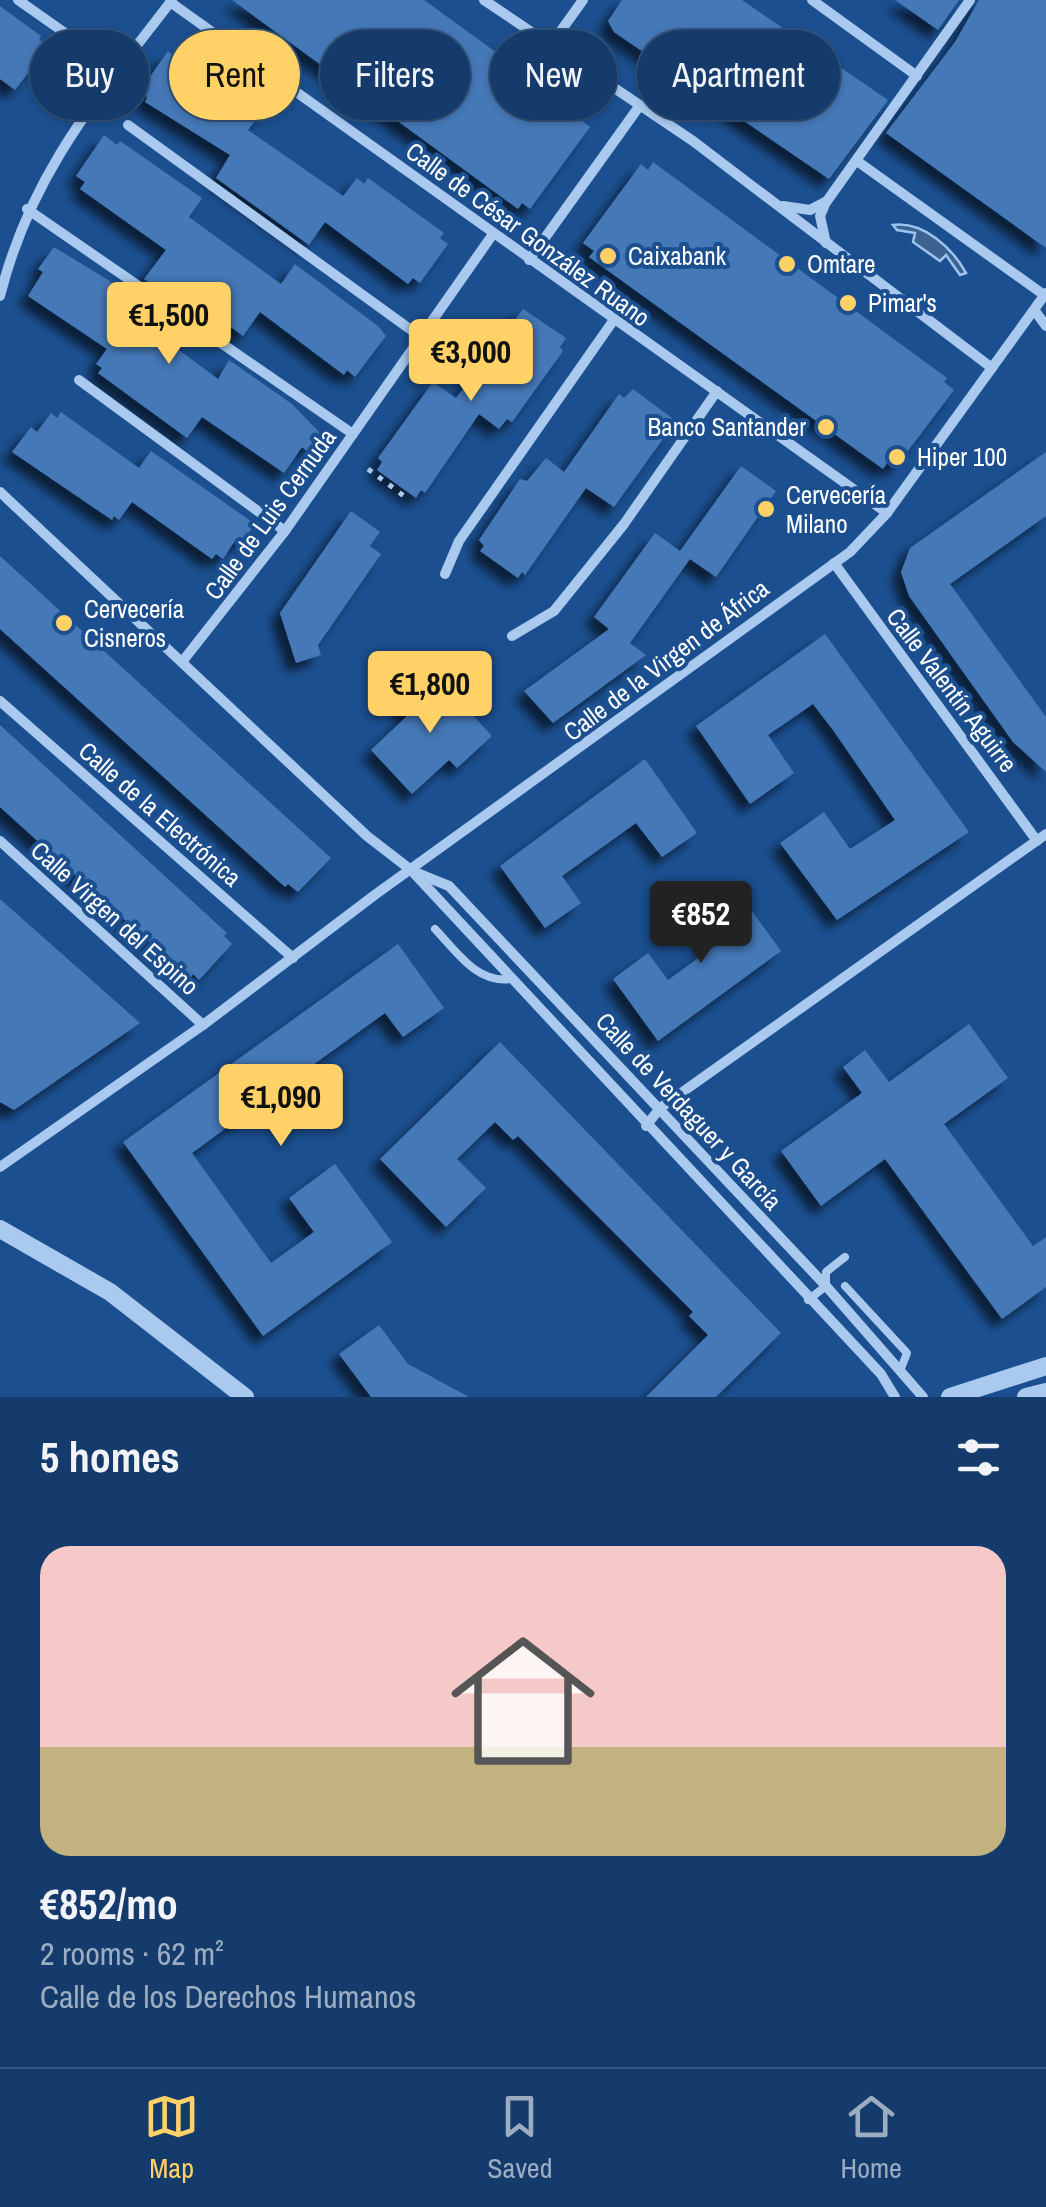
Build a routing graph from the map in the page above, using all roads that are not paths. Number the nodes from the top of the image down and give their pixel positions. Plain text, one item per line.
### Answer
1 (18, 0) edge
2 (484, 0) edge
3 (582, 0) edge
4 (812, 0) edge
5 (970, 0) edge
6 (171, 1) edge
7 (61, 30) edge
8 (148, 30) edge
9 (527, 30) edge
10 (561, 30) edge
11 (916, 76) junction
12 (637, 109) edge
13 (82, 120) edge
14 (658, 120) edge
15 (128, 125) dead end
16 (857, 161) junction
17 (826, 201) junction
18 (779, 204) junction
19 (27, 209) junction
20 (492, 234) junction
21 (827, 245) junction
22 (529, 260) junction
23 (1045, 294) edge
24 (0, 296) edge
25 (1035, 311) junction
26 (613, 321) junction
27 (1046, 326) edge
28 (418, 334) junction
29 (992, 368) junction
30 (79, 380) dead end
31 (717, 391) junction
32 (354, 434) junction
33 (0, 492) edge
34 (886, 513) junction
35 (285, 531) junction
36 (834, 563) junction
37 (446, 574) dead end
38 (512, 636) dead end
39 (182, 662) junction
40 (0, 701) edge
41 (1041, 838) edge
42 (0, 841) edge
43 (411, 870) junction
44 (435, 929) dead end
45 (293, 958) junction
46 (511, 979) junction
47 (203, 1025) junction
48 (660, 1108) junction
49 (646, 1126) junction
50 (0, 1167) edge
51 (0, 1229) edge
52 (845, 1257) dead end
53 (826, 1286) junction
54 (845, 1286) dead end
55 (808, 1300) junction
56 (1046, 1366) edge
57 (900, 1371) junction
58 (232, 1391) edge
59 (1046, 1392) edge
60 (245, 1397) edge
61 (895, 1397) edge
62 (922, 1397) edge
63 (950, 1397) edge
64 (1026, 1397) edge

1 - 7 street
2 - 9 street
3 - 10 street
4 - 11 street
5 - 11 street
6 - 8 street
6 - 20 street, Calle de César González Ruano
11 - 16 street
12 - 22 street
13 - 19 street
14 - 18 street
15 - 28 street
16 - 17 street
16 - 23 street
17 - 18 street
17 - 21 street
18 - 21 street
19 - 24 street
19 - 32 street
20 - 22 street, Calle de César González Ruano
20 - 28 street, Calle de Luis Cernuda
21 - 29 street
22 - 26 street, Calle de César González Ruano
23 - 25 street, Calle de la Virgen de África
25 - 27 street
25 - 29 street, Calle de la Virgen de África
26 - 31 street, Calle de César González Ruano
26 - 37 street
28 - 32 street, Calle de Luis Cernuda
29 - 34 street, Calle de la Virgen de África
30 - 35 street
31 - 34 street, Calle de César González Ruano
31 - 38 street
32 - 35 street, Calle de Luis Cernuda
33 - 39 street, Calle de Verdaguer y García
34 - 36 street, Calle de la Virgen de África
35 - 39 street, Calle de Luis Cernuda
36 - 41 street, Calle Valentín Aguirre
36 - 43 street, Calle de la Virgen de África
39 - 43 street, Calle de Verdaguer y García
40 - 45 street, Calle de la Electrónica
41 - 48 street
42 - 47 street, Calle Virgen del Espino
43 - 45 street, Calle de la Virgen de África
43 - 46 street, Calle de Verdaguer y García
43 - 48 street, Calle de Verdaguer y García
44 - 46 lane
45 - 47 street, Calle de la Virgen de África
46 - 49 street, Calle de Verdaguer y García
47 - 50 street, Calle de la Virgen de África
48 - 49 street
48 - 53 street, Calle de Verdaguer y García
49 - 55 street, Calle de Verdaguer y García
51 - 58 street
52 - 53 lane
53 - 55 lane
53 - 57 street, Calle de Verdaguer y García
54 - 57 lane
55 - 61 street, Calle de Verdaguer y García
56 - 63 street
57 - 62 street, Calle de Verdaguer y García
58 - 60 street
59 - 64 street

